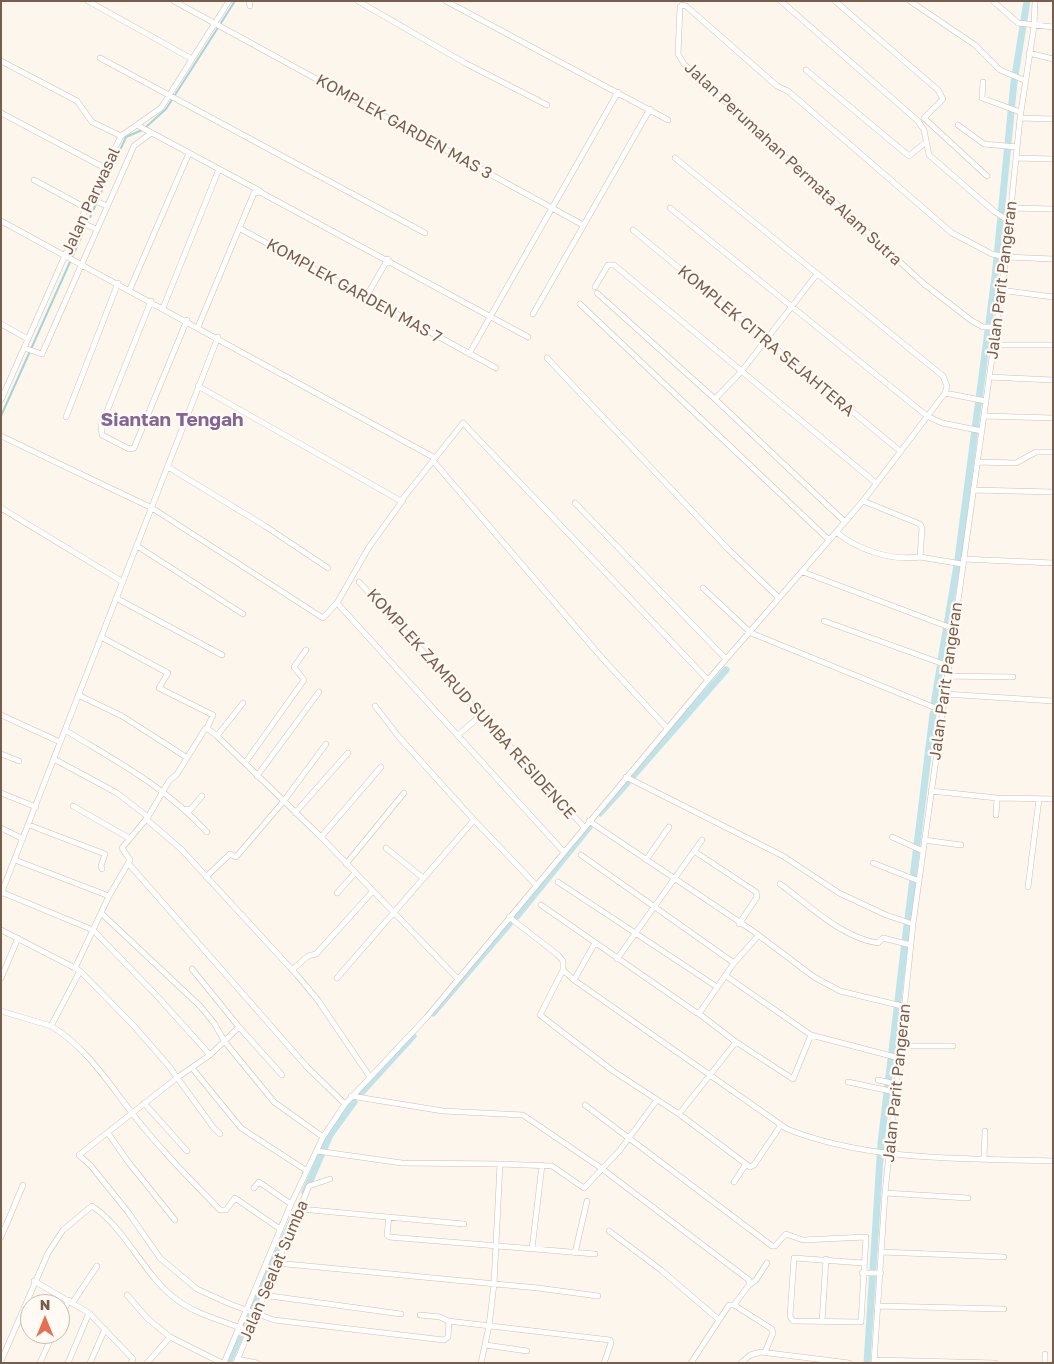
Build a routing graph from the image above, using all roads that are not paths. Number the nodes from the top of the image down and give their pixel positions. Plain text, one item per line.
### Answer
1 (88, 1) edge
2 (174, 1) edge
3 (229, 1) edge
4 (358, 1) edge
5 (446, 1) edge
6 (781, 1) edge
7 (834, 1) edge
8 (910, 1) edge
9 (993, 1) edge
10 (1035, 1) edge
11 (216, 25) junction
12 (1034, 26) junction
13 (1053, 27) edge
14 (1029, 53) junction
15 (100, 58) dead end
16 (192, 59) junction
17 (1053, 59) edge
18 (1, 61) edge
19 (806, 70) dead end
20 (1023, 80) junction
21 (983, 82) dead end
22 (618, 92) junction
23 (171, 97) junction
24 (546, 105) dead end
25 (650, 109) junction
26 (1, 113) edge
27 (1019, 114) junction
28 (1053, 119) edge
29 (668, 120) dead end
30 (137, 125) junction
31 (958, 126) dead end
32 (151, 132) junction
33 (121, 136) junction
34 (926, 142) junction
35 (1015, 147) junction
36 (189, 153) junction
37 (675, 158) dead end
38 (1016, 158) junction
39 (1053, 160) edge
40 (105, 168) junction
41 (219, 169) junction
42 (987, 176) dead end
43 (34, 180) dead end
44 (260, 192) junction
45 (93, 200) junction
46 (104, 205) junction
47 (551, 207) junction
48 (86, 208) junction
49 (670, 208) dead end
50 (1010, 208) junction
51 (1053, 209) edge
52 (1, 220) edge
53 (1008, 220) junction
54 (83, 223) junction
55 (583, 225) junction
56 (94, 228) junction
57 (240, 228) junction
58 (633, 230) dead end
59 (425, 233) dead end
60 (68, 256) junction
61 (1004, 257) junction
62 (388, 259) junction
63 (1053, 259) edge
64 (79, 262) junction
65 (817, 274) junction
66 (118, 283) junction
67 (595, 287) dead end
68 (130, 289) junction
69 (1000, 290) junction
70 (597, 293) dead end
71 (366, 297) junction
72 (1053, 297) edge
73 (152, 301) junction
74 (580, 304) dead end
75 (792, 307) junction
76 (164, 308) junction
77 (533, 314) dead end
78 (492, 316) junction
79 (187, 320) junction
80 (1, 324) edge
81 (198, 327) junction
82 (993, 327) junction
83 (218, 337) junction
84 (528, 337) dead end
85 (28, 340) junction
86 (766, 340) junction
87 (994, 345) junction
88 (1053, 345) edge
89 (28, 349) junction
90 (469, 354) junction
91 (547, 358) dead end
92 (496, 368) dead end
93 (741, 372) junction
94 (989, 377) junction
95 (1053, 380) edge
96 (198, 386) junction
97 (945, 393) junction
98 (715, 399) junction
99 (1, 400) edge
100 (984, 401) junction
101 (66, 416) dead end
102 (927, 416) junction
103 (984, 416) junction
104 (1053, 418) edge
105 (982, 431) junction
106 (1, 436) edge
107 (900, 451) junction
108 (1053, 452) edge
109 (434, 460) junction
110 (977, 462) junction
111 (168, 467) junction
112 (876, 483) junction
113 (973, 490) junction
114 (1053, 492) edge
115 (403, 500) junction
116 (863, 502) junction
117 (575, 503) dead end
118 (1, 508) edge
119 (152, 508) junction
120 (844, 521) junction
121 (836, 532) junction
122 (829, 540) junction
123 (137, 546) junction
124 (920, 557) junction
125 (962, 562) junction
126 (1053, 563) edge
127 (328, 568) dead end
128 (803, 572) junction
129 (122, 582) junction
130 (359, 582) dead end
131 (703, 588) dead end
132 (116, 598) junction
133 (780, 598) junction
134 (337, 603) junction
135 (243, 614) dead end
136 (824, 621) dead end
137 (952, 629) junction
138 (751, 633) junction
139 (101, 637) junction
140 (306, 650) dead end
141 (222, 655) dead end
142 (726, 659) junction
143 (949, 666) junction
144 (947, 676) junction
145 (1013, 677) dead end
146 (708, 680) junction
147 (319, 692) dead end
148 (945, 694) junction
149 (78, 695) junction
150 (1053, 700) edge
151 (243, 703) dead end
152 (375, 706) dead end
153 (942, 711) junction
154 (1, 716) edge
155 (480, 716) junction
156 (207, 728) junction
157 (667, 728) junction
158 (65, 730) junction
159 (458, 735) junction
160 (217, 736) junction
161 (60, 742) junction
162 (326, 744) dead end
163 (348, 753) dead end
164 (1, 754) edge
165 (186, 757) junction
166 (54, 759) junction
167 (19, 761) dead end
168 (245, 763) junction
169 (381, 767) dead end
170 (257, 776) junction
171 (626, 777) junction
172 (163, 790) junction
173 (931, 791) junction
174 (404, 792) dead end
175 (1, 793) edge
176 (202, 796) dead end
177 (997, 798) junction
178 (1039, 799) junction
179 (1053, 799) edge
180 (283, 802) junction
181 (73, 806) dead end
182 (36, 808) junction
183 (186, 809) junction
184 (295, 813) junction
185 (996, 815) dead end
186 (147, 818) junction
187 (474, 820) junction
188 (589, 821) junction
189 (29, 825) junction
190 (584, 827) junction
191 (669, 827) dead end
192 (1, 828) edge
193 (207, 832) dead end
194 (321, 837) junction
195 (892, 837) dead end
196 (129, 838) junction
197 (23, 839) junction
198 (702, 840) dead end
199 (924, 840) junction
200 (961, 845) dead end
201 (386, 848) dead end
202 (921, 850) junction
203 (563, 851) junction
204 (694, 851) junction
205 (581, 855) dead end
206 (15, 860) junction
207 (646, 860) junction
208 (128, 862) junction
209 (874, 863) dead end
210 (346, 864) junction
211 (102, 869) dead end
212 (355, 873) junction
213 (206, 877) junction
214 (423, 878) junction
215 (674, 880) junction
216 (919, 881) junction
217 (558, 882) dead end
218 (780, 884) dead end
219 (536, 885) junction
220 (1028, 887) dead end
221 (373, 891) junction
222 (1, 893) edge
223 (337, 893) dead end
224 (109, 896) junction
225 (541, 905) dead end
226 (655, 906) junction
227 (101, 913) junction
228 (394, 913) junction
229 (509, 917) junction
230 (740, 924) junction
231 (913, 924) junction
232 (1, 930) edge
233 (93, 930) junction
234 (636, 932) junction
235 (758, 936) junction
236 (18, 938) junction
237 (595, 943) junction
238 (911, 945) junction
239 (617, 959) junction
240 (734, 963) junction
241 (192, 969) dead end
242 (78, 970) junction
243 (292, 970) junction
244 (563, 970) junction
245 (726, 976) junction
246 (1, 978) edge
247 (337, 978) dead end
248 (458, 978) junction
249 (574, 980) junction
250 (716, 987) junction
251 (903, 1006) junction
252 (1, 1011) edge
253 (698, 1013) junction
254 (52, 1026) junction
255 (239, 1027) junction
256 (811, 1035) junction
257 (225, 1042) junction
258 (736, 1042) junction
259 (901, 1046) junction
260 (953, 1046) dead end
261 (210, 1055) junction
262 (897, 1057) junction
263 (192, 1068) junction
264 (282, 1075) dead end
265 (710, 1075) junction
266 (178, 1077) junction
267 (370, 1077) junction
268 (878, 1080) dead end
269 (848, 1082) dead end
270 (894, 1083) junction
271 (895, 1092) junction
272 (351, 1096) junction
273 (657, 1100) junction
274 (144, 1103) junction
275 (345, 1104) junction
276 (585, 1106) dead end
277 (132, 1114) junction
278 (679, 1114) junction
279 (781, 1125) junction
280 (985, 1132) dead end
281 (108, 1133) junction
282 (220, 1134) dead end
283 (323, 1137) junction
284 (630, 1138) junction
285 (187, 1151) dead end
286 (317, 1151) junction
287 (887, 1155) junction
288 (984, 1159) junction
289 (1053, 1161) edge
290 (500, 1164) junction
291 (746, 1164) junction
292 (542, 1165) junction
293 (601, 1168) junction
294 (307, 1172) junction
295 (330, 1179) dead end
296 (304, 1180) junction
297 (734, 1182) dead end
298 (23, 1185) dead end
299 (309, 1186) junction
300 (254, 1188) dead end
301 (885, 1193) junction
302 (968, 1198) dead end
303 (587, 1200) dead end
304 (291, 1204) junction
305 (300, 1209) junction
306 (389, 1217) junction
307 (174, 1220) dead end
308 (464, 1224) dead end
309 (280, 1229) junction
310 (609, 1231) dead end
311 (1, 1237) edge
312 (494, 1247) junction
313 (532, 1249) junction
314 (882, 1252) junction
315 (575, 1253) junction
316 (270, 1254) junction
317 (595, 1254) dead end
318 (1004, 1257) dead end
319 (826, 1259) junction
320 (277, 1261) junction
321 (863, 1262) junction
322 (767, 1263) dead end
323 (97, 1266) dead end
324 (864, 1273) junction
325 (879, 1273) junction
326 (34, 1281) junction
327 (494, 1284) junction
328 (749, 1285) junction
329 (127, 1295) dead end
330 (264, 1295) junction
331 (598, 1296) dead end
332 (71, 1301) junction
333 (734, 1305) junction
334 (878, 1306) junction
335 (1004, 1308) dead end
336 (251, 1312) junction
337 (89, 1313) junction
338 (400, 1314) dead end
339 (420, 1314) dead end
340 (718, 1319) junction
341 (450, 1322) junction
342 (822, 1322) junction
343 (489, 1326) junction
344 (239, 1327) junction
345 (105, 1328) junction
346 (248, 1331) junction
347 (170, 1337) junction
348 (49, 1344) edge
349 (486, 1345) junction
350 (527, 1350) dead end
351 (3, 1352) edge
352 (765, 1352) junction
353 (1045, 1354) dead end
354 (1, 1361) edge
355 (132, 1361) edge
356 (237, 1361) edge
357 (874, 1361) edge
358 (40, 1363) edge
359 (68, 1363) edge
360 (90, 1363) edge
361 (139, 1363) edge
362 (147, 1363) edge
363 (223, 1363) edge
364 (257, 1363) edge
365 (481, 1363) edge
366 (604, 1363) edge
367 (691, 1363) edge
368 (741, 1363) edge
369 (849, 1363) edge
370 (995, 1363) edge
371 (1044, 1363) edge

1 - 16 street
2 - 11 street, KOMPLEK GARDEN MAS 3
3 - 11 street, Jalan Parwasal
4 - 24 street
5 - 22 street
6 - 34 street
7 - 42 street
8 - 20 street
9 - 12 street
10 - 12 street, Jalan Parit Pangeran
11 - 16 street, Jalan Parwasal
11 - 47 street, KOMPLEK GARDEN MAS 3
12 - 13 street
12 - 14 street, Jalan Parit Pangeran
14 - 17 street
14 - 20 street, Jalan Parit Pangeran
15 - 23 street
16 - 23 street, Jalan Parwasal
18 - 33 street
19 - 34 street
20 - 27 street, Jalan Parit Pangeran
21 - 27 street
22 - 25 street
22 - 47 street
23 - 30 street, Jalan Parwasal
23 - 59 street
25 - 29 street
25 - 55 street
26 - 40 street
27 - 28 street
27 - 35 street, Jalan Parit Pangeran
30 - 32 street
30 - 33 street, Jalan Parwasal
31 - 35 street
32 - 36 street
32 - 46 street
33 - 40 street, Jalan Parwasal
34 - 53 street
35 - 38 street, Jalan Parit Pangeran
36 - 41 street
36 - 68 street
37 - 65 street
38 - 39 street
38 - 50 street, Jalan Parit Pangeran
40 - 45 street, Jalan Parwasal
41 - 44 street
41 - 76 street
43 - 48 street
44 - 57 street
44 - 62 street
45 - 46 street
45 - 48 street, Jalan Parwasal
46 - 56 street
47 - 55 street, KOMPLEK GARDEN MAS 3
47 - 78 street
48 - 54 street, Jalan Parwasal
49 - 75 street
50 - 51 street
50 - 53 street, Jalan Parit Pangeran
52 - 60 street
53 - 61 street, Jalan Parit Pangeran
54 - 56 street
54 - 60 street, Jalan Parwasal
55 - 77 street
56 - 64 street
57 - 71 street, KOMPLEK GARDEN MAS 7
57 - 81 street
58 - 86 street, KOMPLEK CITRA SEJAHTERA
60 - 64 street
60 - 85 street, Jalan Parwasal
61 - 63 street
61 - 69 street, Jalan Parit Pangeran
61 - 82 street, Jalan Perumahan Permata Alam Sutra
62 - 71 street
62 - 78 street
64 - 66 street
64 - 89 street
65 - 75 street
65 - 97 street
66 - 68 street
66 - 101 street
67 - 93 street
68 - 73 street
69 - 72 street
69 - 82 street, Jalan Parit Pangeran
70 - 98 street
71 - 90 street, KOMPLEK GARDEN MAS 7
73 - 76 street
73 - 79 street
74 - 122 street
75 - 86 street
75 - 102 street
76 - 79 street
78 - 84 street
78 - 90 street
79 - 81 street
80 - 85 street
81 - 83 street
82 - 87 street, Jalan Parit Pangeran
83 - 96 street
83 - 109 street
85 - 89 street, Jalan Parwasal
86 - 93 street
86 - 107 street, KOMPLEK CITRA SEJAHTERA
87 - 88 street
87 - 94 street, Jalan Parit Pangeran
89 - 99 street, Jalan Parwasal
90 - 92 street, KOMPLEK GARDEN MAS 7
91 - 133 street
93 - 98 street
93 - 112 street
94 - 95 street
94 - 100 street, Jalan Parit Pangeran
96 - 111 street
96 - 115 street
97 - 100 street
97 - 102 street, Jalan Sealat Sumba
98 - 120 street
100 - 103 street, Jalan Parit Pangeran
102 - 105 street
102 - 107 street, Jalan Sealat Sumba
103 - 104 street
103 - 105 street, Jalan Parit Pangeran
105 - 110 street, Jalan Parit Pangeran
106 - 119 street
107 - 112 street, Jalan Sealat Sumba
108 - 110 street
109 - 115 street
109 - 146 street
109 - 157 street
110 - 113 street, Jalan Parit Pangeran
111 - 119 street
111 - 127 street
112 - 116 street, Jalan Sealat Sumba
113 - 114 street
113 - 125 street, Jalan Parit Pangeran
115 - 134 street
116 - 120 street, Jalan Sealat Sumba
116 - 124 street
117 - 142 street
118 - 129 street
119 - 123 street
119 - 134 street
120 - 121 street, Jalan Sealat Sumba
121 - 122 street, Jalan Sealat Sumba
121 - 124 street
122 - 128 street, Jalan Sealat Sumba
123 - 129 street
123 - 135 street
124 - 125 street
125 - 126 street
125 - 137 street, Jalan Parit Pangeran
128 - 133 street, Jalan Sealat Sumba
128 - 137 street
129 - 132 street
130 - 155 street, KOMPLEK ZAMRUD SUMBA RESIDENCE
131 - 138 street
132 - 139 street
132 - 141 street
133 - 138 street, Jalan Sealat Sumba
134 - 159 street
136 - 143 street
137 - 143 street, Jalan Parit Pangeran
138 - 142 street, Jalan Sealat Sumba
138 - 153 street
139 - 149 street
139 - 156 street
140 - 168 street
142 - 146 street, Jalan Sealat Sumba
143 - 144 street, Jalan Parit Pangeran
144 - 145 street
144 - 148 street, Jalan Parit Pangeran
146 - 157 street, Jalan Sealat Sumba
147 - 170 street
148 - 150 street
148 - 153 street, Jalan Parit Pangeran
149 - 158 street
149 - 165 street
151 - 160 street
152 - 187 street
153 - 173 street, Jalan Parit Pangeran
154 - 161 street
155 - 159 street
155 - 190 street, KOMPLEK ZAMRUD SUMBA RESIDENCE
156 - 160 street
156 - 165 street
157 - 171 street, Jalan Sealat Sumba
158 - 161 street
158 - 172 street
159 - 203 street
160 - 168 street
161 - 166 street
162 - 180 street
163 - 184 street
164 - 167 street
165 - 172 street
166 - 182 street
166 - 186 street
168 - 170 street
169 - 194 street
170 - 180 street
171 - 188 street, Jalan Sealat Sumba
171 - 231 street
172 - 183 street
172 - 186 street
173 - 177 street
173 - 199 street, Jalan Parit Pangeran
174 - 210 street
175 - 182 street
176 - 183 street
177 - 178 street
177 - 185 street
178 - 179 street
178 - 220 street
180 - 184 street
180 - 213 street
181 - 196 street
182 - 189 street
183 - 193 street
184 - 194 street
186 - 196 street
186 - 213 street
187 - 214 street
187 - 219 street
188 - 190 street, Jalan Sealat Sumba
188 - 207 street
189 - 197 street
189 - 211 street
190 - 203 street, Jalan Sealat Sumba
191 - 207 street
192 - 197 street
194 - 210 street
195 - 202 street
196 - 208 street
197 - 206 street
198 - 204 street
199 - 200 street
199 - 202 street, Jalan Parit Pangeran
201 - 214 street
202 - 216 street, Jalan Parit Pangeran
203 - 219 street, Jalan Sealat Sumba
204 - 215 street
204 - 230 street
205 - 226 street
206 - 222 street
206 - 224 street
207 - 215 street
208 - 224 street
208 - 275 street
209 - 216 street
210 - 212 street
212 - 221 street
212 - 223 street
213 - 243 street
214 - 228 street
215 - 226 street
215 - 230 street
216 - 231 street, Jalan Parit Pangeran
217 - 234 street
218 - 238 street
219 - 229 street, Jalan Sealat Sumba
221 - 228 street
221 - 243 street
222 - 233 street
224 - 227 street
225 - 237 street
226 - 234 street
226 - 240 street
227 - 233 street
227 - 257 street
228 - 247 street
228 - 248 street
229 - 244 street
229 - 248 street, Jalan Sealat Sumba
230 - 235 street
231 - 238 street, Jalan Parit Pangeran
232 - 236 street
233 - 242 street
233 - 261 street
234 - 239 street
234 - 250 street
235 - 240 street
235 - 251 street
236 - 242 street
236 - 246 street
237 - 239 street
237 - 249 street
238 - 251 street, Jalan Parit Pangeran
239 - 253 street
240 - 245 street
241 - 255 street
242 - 254 street
242 - 266 street
243 - 267 street
244 - 249 street
244 - 273 street
245 - 250 street
245 - 256 street
248 - 267 street, Jalan Sealat Sumba
249 - 265 street
250 - 253 street
251 - 259 street, Jalan Parit Pangeran
252 - 254 street
253 - 258 street
254 - 277 street
255 - 257 street
255 - 264 street
256 - 258 street
256 - 262 street
257 - 261 street
257 - 283 street
258 - 265 street
259 - 260 street
259 - 262 street, Jalan Parit Pangeran
261 - 263 street
262 - 270 street, Jalan Parit Pangeran
263 - 266 street
263 - 294 street
265 - 278 street
265 - 279 street
266 - 274 street
266 - 282 street
267 - 272 street, Jalan Sealat Sumba
268 - 270 street
269 - 271 street
270 - 271 street, Jalan Parit Pangeran
271 - 287 street, Jalan Parit Pangeran
272 - 275 street, Jalan Sealat Sumba
272 - 293 street
273 - 278 street
273 - 284 street
274 - 277 street
274 - 285 street
275 - 283 street, Jalan Sealat Sumba
276 - 284 street
277 - 281 street
277 - 309 street
278 - 291 street
279 - 287 street
279 - 291 street
280 - 288 street
281 - 307 street
281 - 336 street
283 - 286 street, Jalan Sealat Sumba
284 - 293 street
284 - 321 street
286 - 290 street
286 - 294 street, Jalan Sealat Sumba
287 - 288 street
287 - 301 street, Jalan Parit Pangeran
288 - 289 street
290 - 292 street
290 - 312 street
291 - 297 street
292 - 293 street
292 - 313 street
293 - 328 street
294 - 296 street, Jalan Sealat Sumba
295 - 299 street
296 - 299 street, Jalan Sealat Sumba
296 - 304 street
298 - 311 street
299 - 305 street, Jalan Sealat Sumba
300 - 304 street
301 - 302 street
301 - 314 street, Jalan Parit Pangeran
303 - 315 street
304 - 309 street
305 - 306 street
305 - 320 street, Jalan Sealat Sumba
306 - 308 street
306 - 312 street
309 - 316 street
310 - 340 street
312 - 313 street
312 - 327 street
313 - 315 street
314 - 318 street
314 - 325 street, Jalan Parit Pangeran
315 - 317 street
316 - 320 street
316 - 336 street
319 - 321 street
319 - 342 street
319 - 342 street
320 - 327 street
320 - 330 street, Jalan Sealat Sumba
321 - 324 street
322 - 328 street
323 - 332 street
324 - 325 street
324 - 342 street
325 - 334 street, Jalan Parit Pangeran
326 - 332 street
326 - 344 street
326 - 351 street
327 - 331 street
327 - 343 street
328 - 333 street
329 - 347 street
330 - 336 street, Jalan Sealat Sumba
330 - 338 street
332 - 337 street
333 - 340 street
333 - 352 street
334 - 335 street
334 - 357 street, Jalan Parit Pangeran
336 - 341 street
336 - 344 street
336 - 346 street, Jalan Sealat Sumba
337 - 345 street
337 - 359 street
339 - 341 street
340 - 367 street
341 - 343 street
343 - 349 street
343 - 366 street
344 - 346 street
344 - 363 street
345 - 355 street
345 - 360 street
346 - 356 street, Jalan Sealat Sumba
347 - 362 street
347 - 363 street
348 - 358 street
349 - 350 street
349 - 365 street
351 - 354 street
352 - 368 street
352 - 369 street
353 - 371 street
355 - 361 street
356 - 364 street
357 - 370 street

